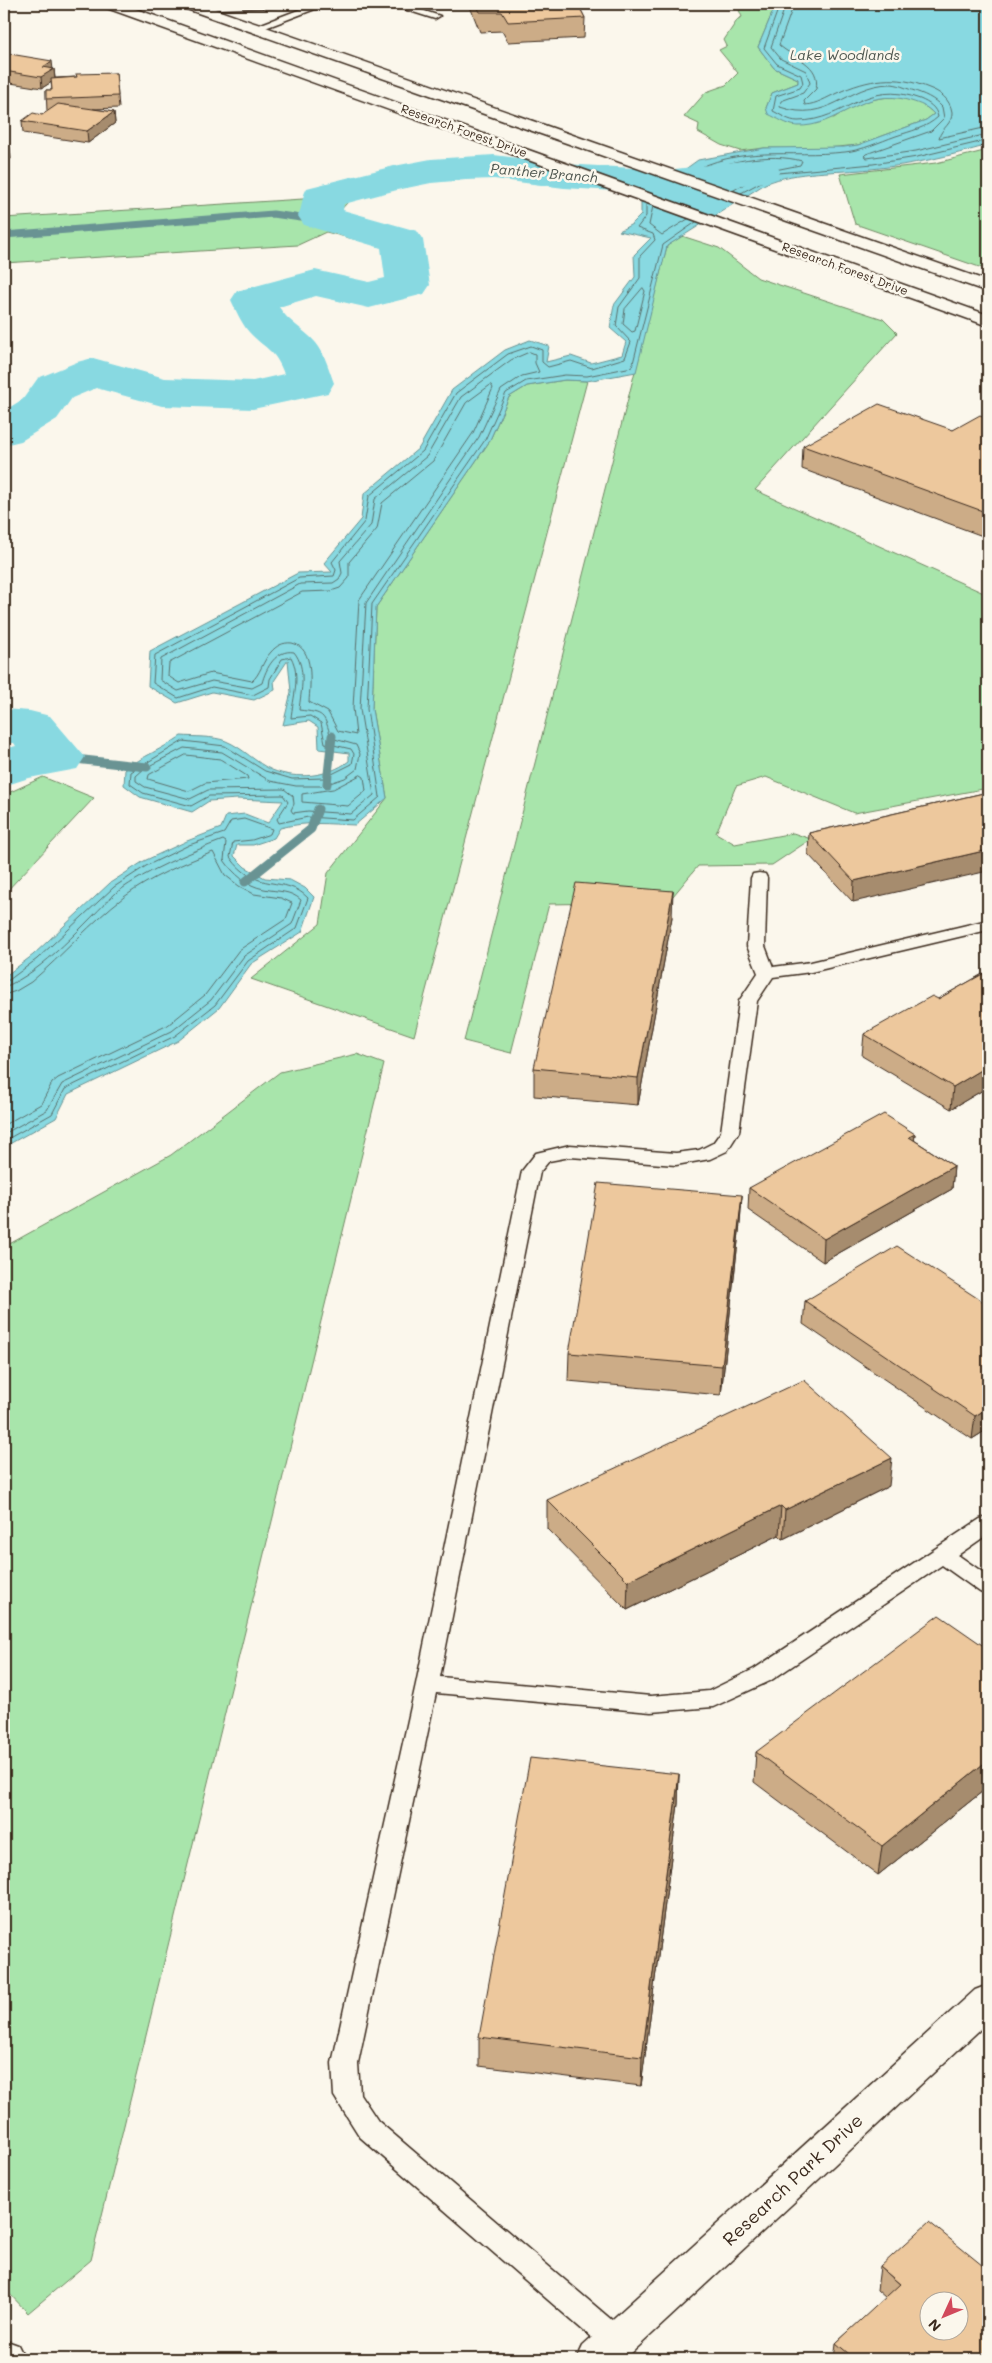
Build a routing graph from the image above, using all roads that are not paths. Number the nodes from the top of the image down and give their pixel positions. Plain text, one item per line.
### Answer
1 (109, 4) edge
2 (276, 4) edge
3 (323, 4) edge
4 (393, 4) edge
5 (191, 5) edge
6 (435, 16) dead end
7 (148, 18) junction
8 (256, 28) junction
9 (988, 288) edge
10 (988, 321) edge
11 (759, 878) dead end
12 (988, 925) edge
13 (767, 974) junction
14 (988, 1524) edge
15 (942, 1554) junction
16 (988, 1587) edge
17 (427, 1684) junction
18 (988, 2000) edge
19 (607, 2350) edge

1 - 7 main road, Research Forest Drive
2 - 5 lane
3 - 8 lane
4 - 6 lane
5 - 8 main road, Research Forest Drive
7 - 8 main road
7 - 10 main road, Research Forest Drive
8 - 9 main road, Research Forest Drive
11 - 13 lane
12 - 13 lane
13 - 17 lane
14 - 15 lane
15 - 16 lane
15 - 17 lane
17 - 19 lane
18 - 19 main road, Research Park Drive

